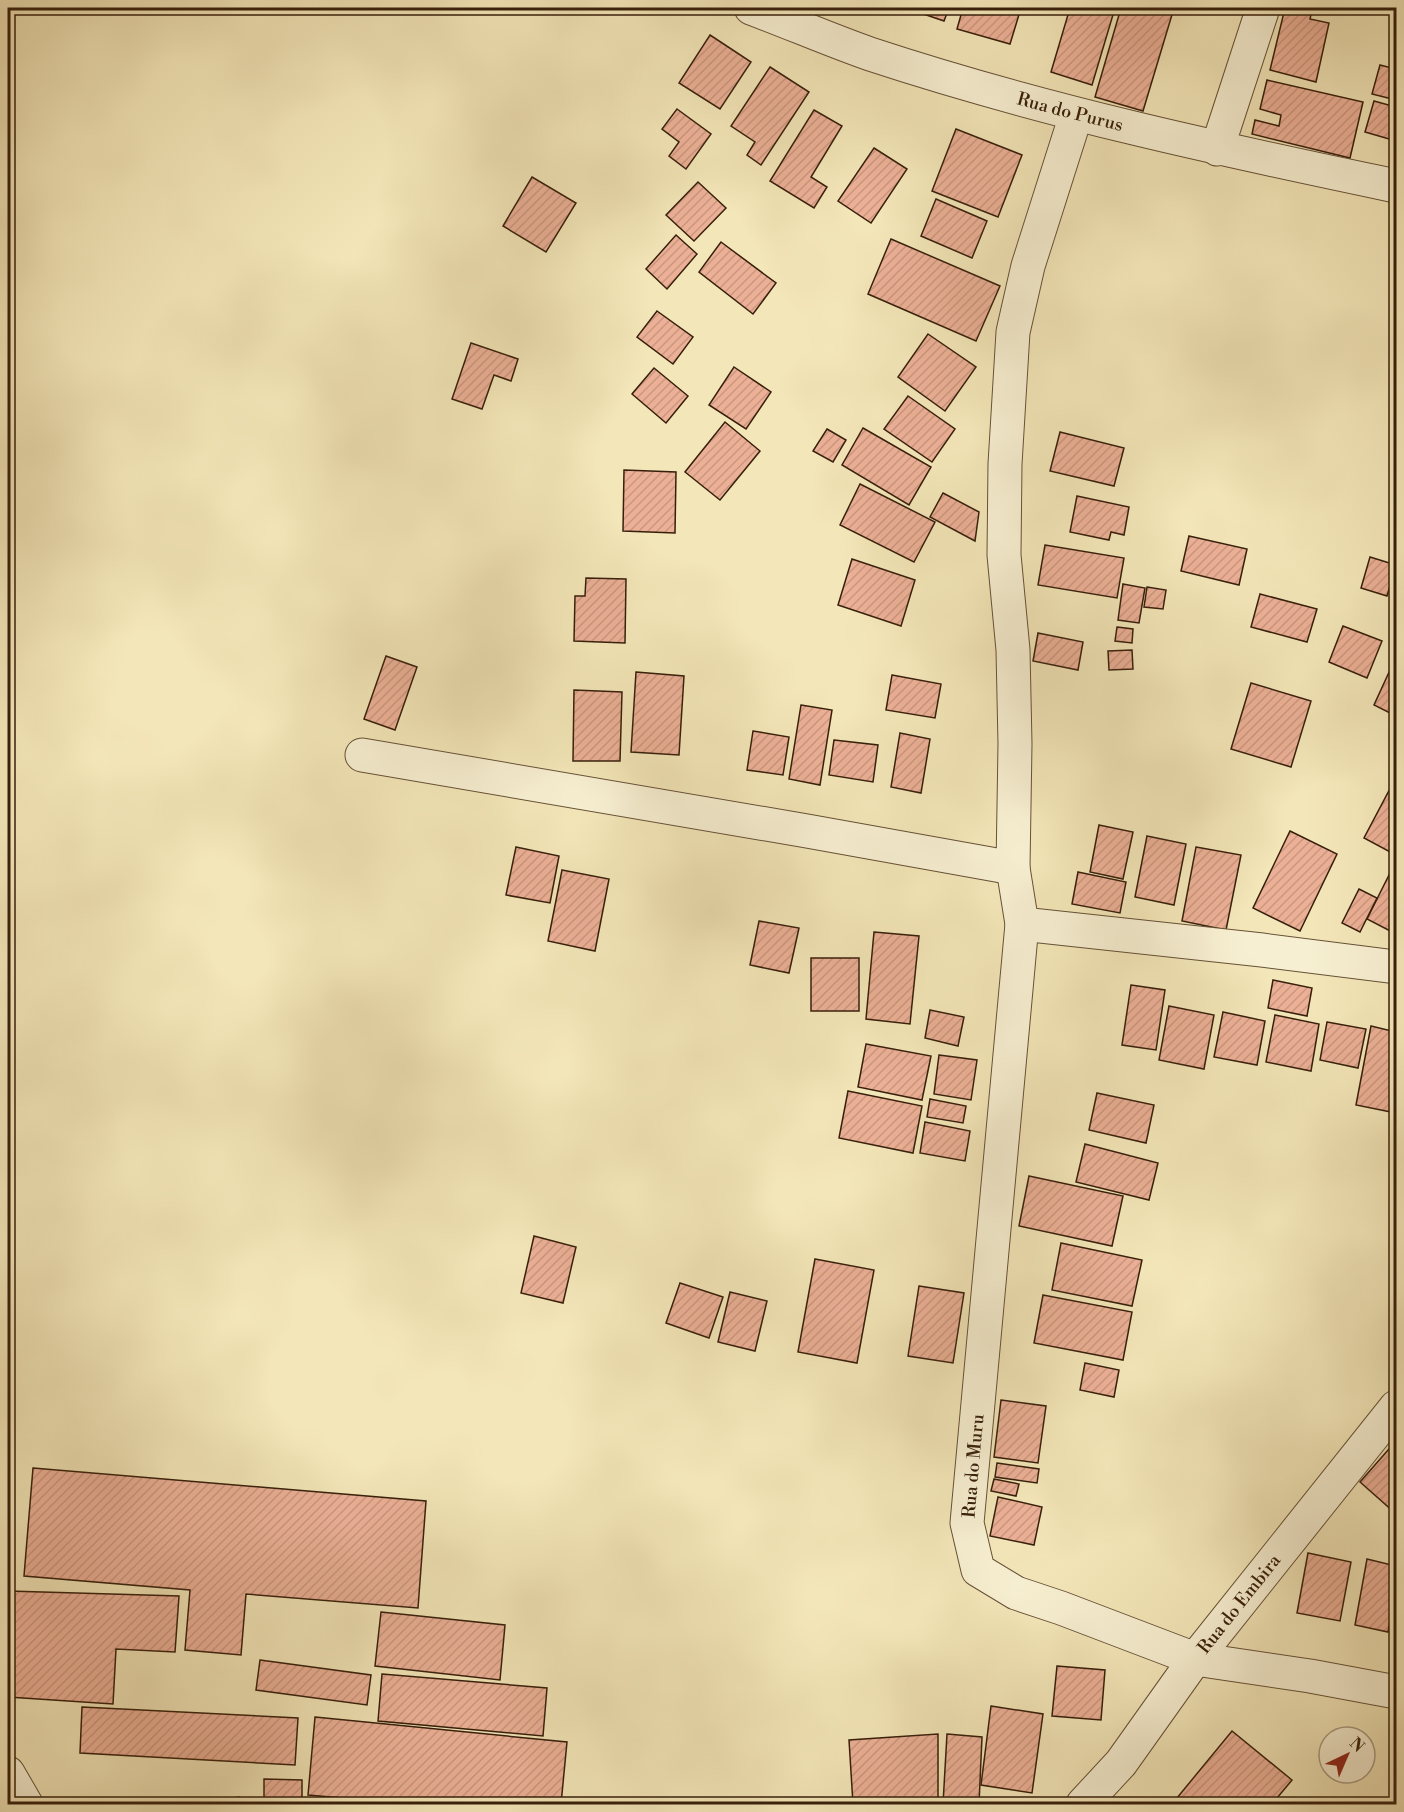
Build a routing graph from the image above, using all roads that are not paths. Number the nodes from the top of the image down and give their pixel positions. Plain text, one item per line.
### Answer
1 (751, 8) edge
2 (1263, 8) edge
3 (1076, 115) junction
4 (1217, 149) junction
5 (1396, 186) edge
6 (362, 755) dead end
7 (1013, 868) junction
8 (1022, 924) junction
9 (1396, 967) edge
10 (1396, 1407) edge
11 (1195, 1659) junction
12 (1396, 1692) edge
13 (8, 1773) edge
14 (26, 1804) edge
15 (1083, 1804) edge

1 - 3 street, Rua do Purus
2 - 4 street
3 - 4 street, Rua do Purus
3 - 7 street, Rua do Muru
4 - 5 street, Rua do Purus
6 - 7 street
7 - 8 street, Rua do Muru
8 - 9 street
8 - 11 street, Rua do Muru
10 - 11 street, Rua do Embira
11 - 12 street, Rua do Muru
11 - 15 street, Rua do Embira
13 - 14 street

